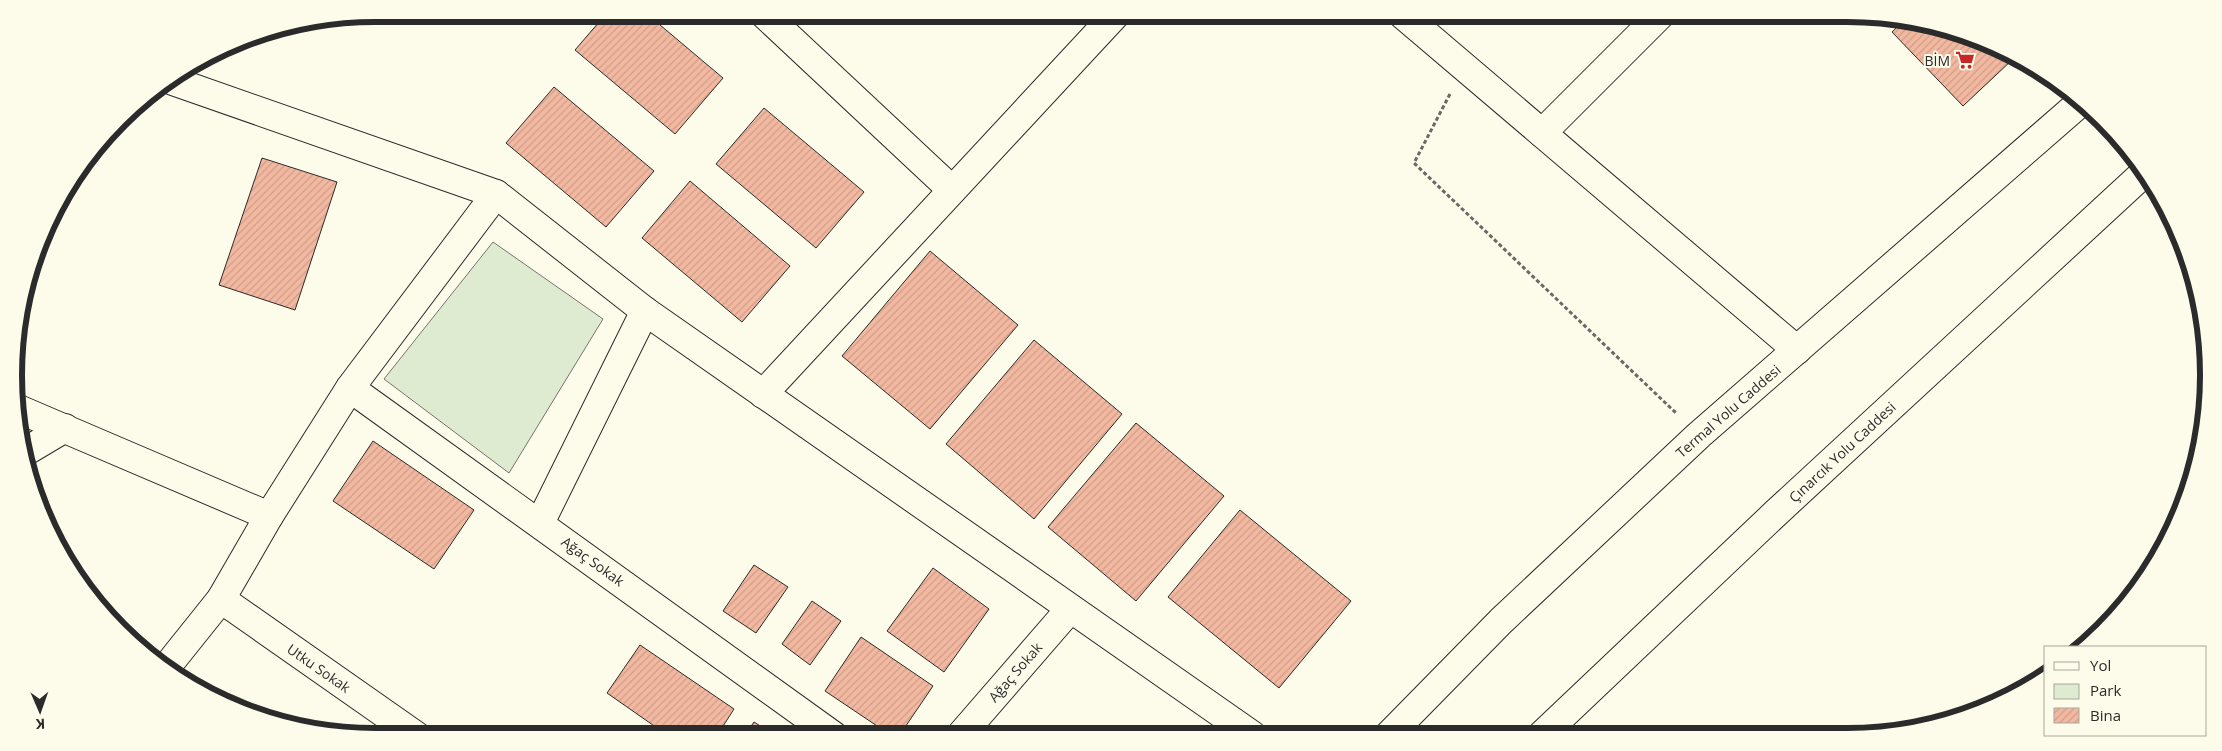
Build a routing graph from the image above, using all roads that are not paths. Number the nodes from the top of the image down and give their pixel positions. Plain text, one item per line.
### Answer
1 (773, 22) edge
2 (1109, 22) edge
3 (1411, 22) edge
4 (1653, 22) edge
5 (178, 83) edge
6 (2075, 107) edge
7 (1542, 133) junction
8 (2139, 178) edge
9 (952, 190) junction
10 (496, 194) junction
11 (645, 311) junction
12 (1797, 350) junction
13 (350, 388) junction
14 (763, 394) junction
15 (25, 412) edge
16 (65, 428) junction
17 (30, 449) edge
18 (269, 516) junction
19 (540, 523) junction
20 (221, 599) junction
21 (1070, 609) junction
22 (170, 663) edge
23 (396, 728) edge
24 (823, 728) edge
25 (967, 728) edge
26 (1241, 728) edge
27 (1396, 728) edge
28 (1549, 728) edge

1 - 9 street
2 - 9 street
3 - 7 street
4 - 7 street
5 - 10 street
6 - 12 street, Termal Yolu Caddesi
7 - 12 street
8 - 28 street, Çınarcık Yolu Caddesi
9 - 14 street
10 - 11 street
10 - 13 street
11 - 14 street
11 - 19 street
12 - 27 street, Termal Yolu Caddesi
13 - 18 street
13 - 19 street, Ağaç Sokak
14 - 21 street
15 - 16 street
16 - 17 street
16 - 18 street
18 - 20 street
19 - 24 street, Ağaç Sokak
20 - 22 street
20 - 23 street, Utku Sokak
21 - 25 street, Ağaç Sokak
21 - 26 street

